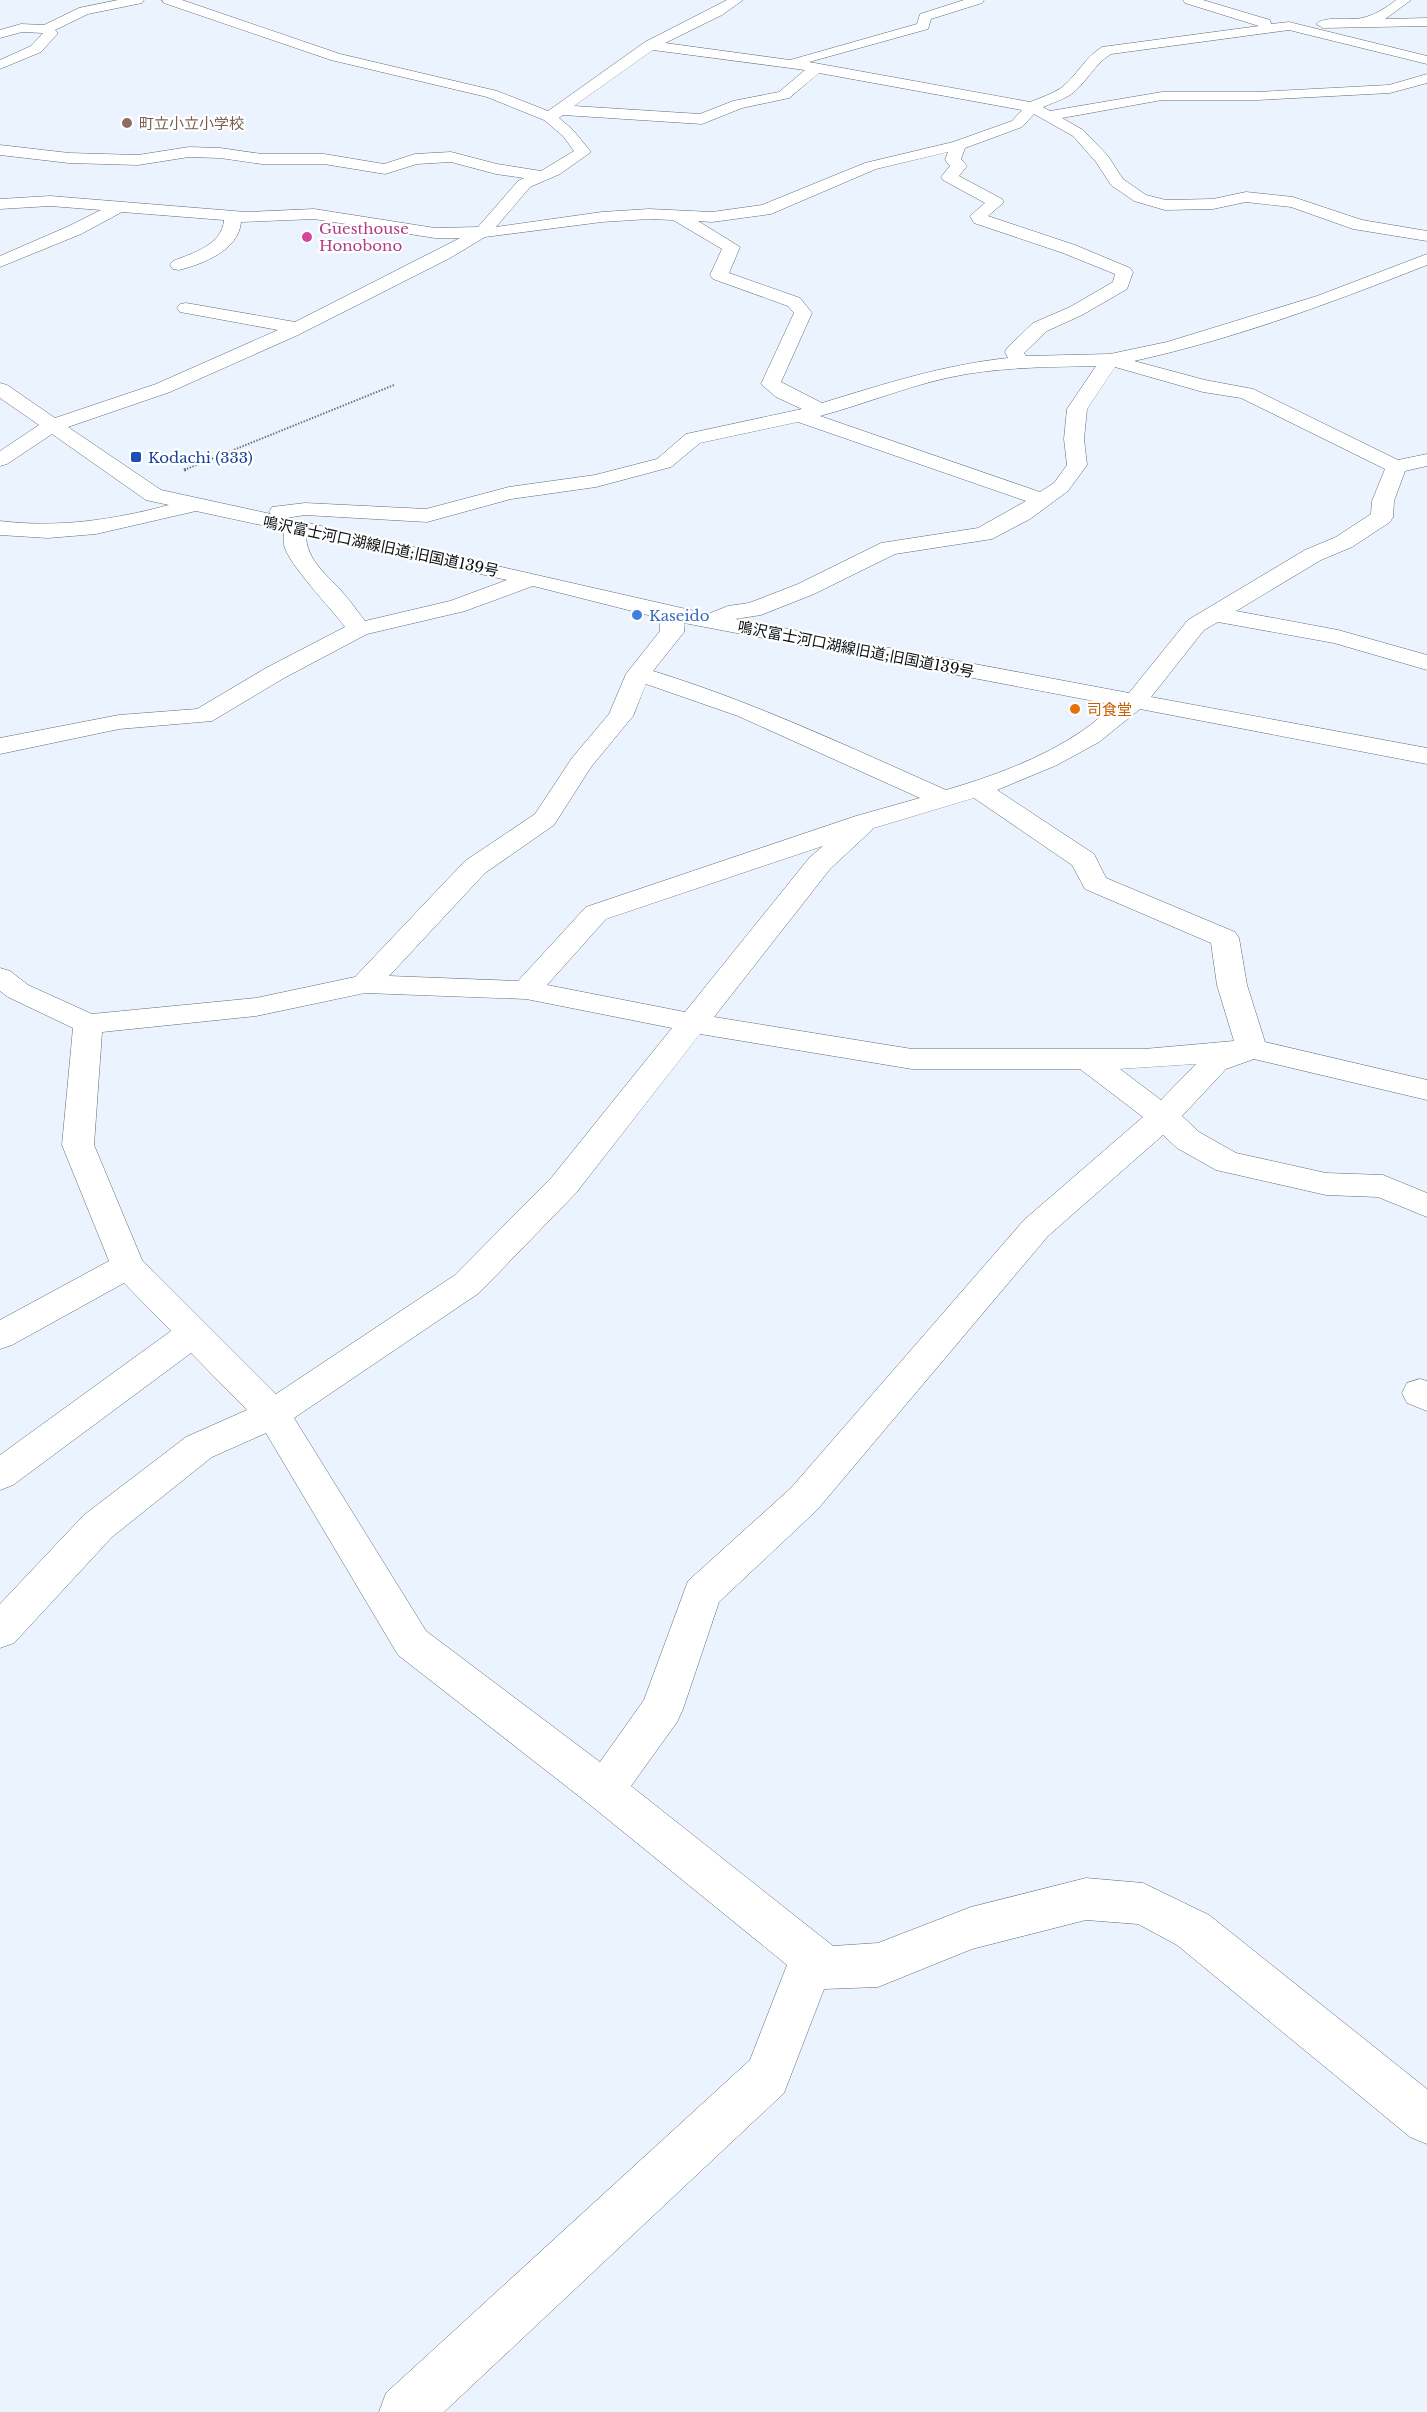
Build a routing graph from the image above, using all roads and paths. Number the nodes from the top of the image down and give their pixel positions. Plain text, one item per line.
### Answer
1 (137, 0) edge
2 (169, 0) edge
3 (736, 0) edge
4 (977, 0) edge
5 (1190, 0) edge
6 (1404, 0) edge
7 (1427, 22) edge
8 (1363, 23) junction
9 (1289, 26) junction
10 (46, 29) junction
11 (0, 34) edge
12 (650, 45) junction
13 (1427, 60) edge
14 (791, 64) junction
15 (0, 65) edge
16 (816, 68) junction
17 (1427, 78) edge
18 (1032, 107) junction
19 (555, 114) junction
20 (1047, 116) junction
21 (958, 145) junction
22 (0, 150) edge
23 (544, 176) junction
24 (0, 204) edge
25 (119, 207) junction
26 (233, 216) junction
27 (675, 216) junction
28 (484, 231) junction
29 (1427, 236) edge
30 (1427, 259) edge
31 (0, 262) edge
32 (179, 265) dead end
33 (186, 308) dead end
34 (297, 328) junction
35 (1110, 360) junction
36 (1020, 362) junction
37 (394, 385) dead end
38 (0, 389) edge
39 (821, 410) junction
40 (800, 416) junction
41 (53, 425) junction
42 (0, 460) edge
43 (1427, 460) edge
44 (1396, 467) junction
45 (142, 487) junction
46 (1042, 501) junction
47 (193, 504) junction
48 (248, 517) junction
49 (295, 527) junction
50 (0, 528) edge
51 (532, 579) junction
52 (672, 614) junction
53 (1214, 614) junction
54 (704, 621) junction
55 (359, 629) junction
56 (1427, 663) edge
57 (638, 674) junction
58 (1134, 701) junction
59 (0, 746) edge
60 (1427, 756) edge
61 (978, 789) junction
62 (944, 799) junction
63 (865, 822) junction
64 (0, 978) edge
65 (365, 984) junction
66 (526, 990) junction
67 (693, 1023) junction
68 (87, 1024) junction
69 (1252, 1049) junction
70 (1086, 1058) junction
71 (1427, 1090) edge
72 (1163, 1117) junction
73 (1427, 1206) edge
74 (128, 1266) junction
75 (194, 1333) junction
76 (0, 1336) edge
77 (273, 1414) junction
78 (0, 1475) edge
79 (0, 1630) edge
80 (604, 1790) junction
81 (813, 1958) junction
82 (1427, 2120) edge
83 (405, 2412) edge

1 - 10 street
2 - 19 street
3 - 12 street
4 - 14 street
5 - 9 street
6 - 8 street
7 - 8 street
8 - 9 street
9 - 13 street
9 - 18 street
10 - 11 street
10 - 15 street
12 - 14 street
12 - 19 street
14 - 16 street
16 - 18 street
16 - 19 street
17 - 20 street
18 - 20 street
18 - 21 street
19 - 23 street
20 - 29 street
21 - 27 street
21 - 36 street
22 - 23 street
23 - 28 street
24 - 25 street
25 - 26 street
25 - 31 street
26 - 28 street
26 - 32 street
27 - 28 street
27 - 39 street
28 - 34 street
30 - 35 street
33 - 34 street
34 - 41 street
35 - 36 street
35 - 44 street
35 - 46 street
36 - 39 street
37 - 45 path
38 - 41 street, 鳴沢富士河口湖線旧道;旧国道139号
39 - 40 street
40 - 46 street
40 - 48 street
41 - 42 street
41 - 45 street, 鳴沢富士河口湖線旧道;旧国道139号
43 - 44 street
44 - 53 street
45 - 47 street, 鳴沢富士河口湖線旧道;旧国道139号
46 - 54 street
47 - 48 street, 鳴沢富士河口湖線旧道;旧国道139号
47 - 50 street
48 - 49 street, 鳴沢富士河口湖線旧道;旧国道139号
49 - 51 street, 鳴沢富士河口湖線旧道;旧国道139号
49 - 55 street
51 - 52 street, 鳴沢富士河口湖線旧道;旧国道139号
51 - 55 street
52 - 54 street, 鳴沢富士河口湖線旧道;旧国道139号
52 - 57 street
53 - 56 street
53 - 58 street
54 - 58 street, 鳴沢富士河口湖線旧道;旧国道139号
55 - 59 street
57 - 62 street
57 - 65 street
58 - 60 street, 鳴沢富士河口湖線旧道;旧国道139号
58 - 61 street
61 - 62 street
61 - 69 street
62 - 63 street
63 - 66 street
63 - 67 street
64 - 68 street
65 - 66 street
65 - 68 street
66 - 67 street
67 - 70 street
67 - 77 street
68 - 74 street
69 - 70 street
69 - 71 street
69 - 72 street
70 - 72 street
72 - 73 street
72 - 80 street
74 - 75 street
74 - 76 street
75 - 77 street
75 - 78 street
77 - 79 street
77 - 80 street
80 - 81 street
81 - 82 street
81 - 83 street

